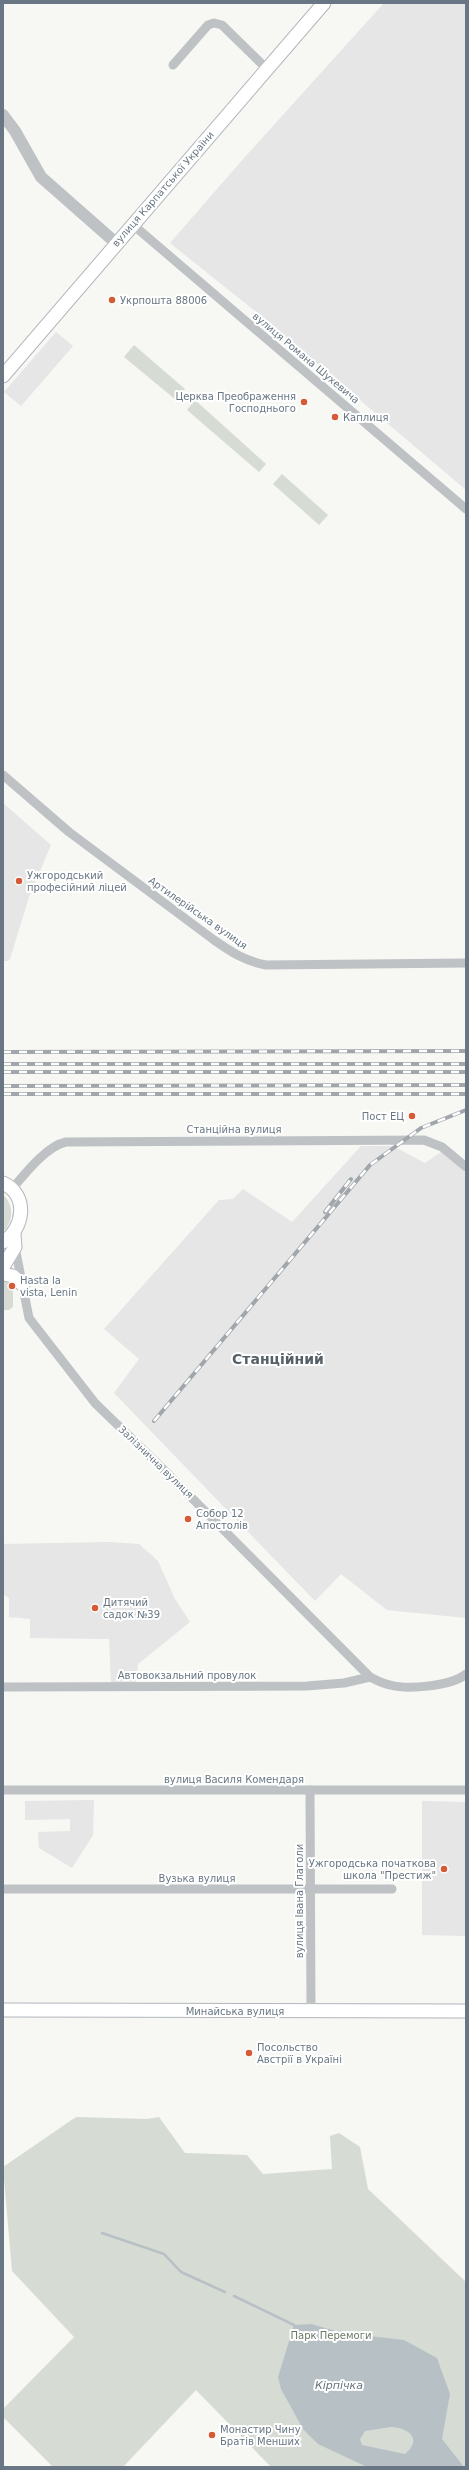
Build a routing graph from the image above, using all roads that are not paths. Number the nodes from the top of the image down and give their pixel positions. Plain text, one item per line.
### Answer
1 (324, 3) edge
2 (173, 65) dead end
3 (267, 69) junction
4 (3, 115) edge
5 (132, 224) junction
6 (116, 243) junction
7 (3, 376) edge
8 (466, 509) edge
9 (3, 775) edge
10 (466, 963) edge
11 (466, 1167) edge
12 (7, 1186) edge
13 (15, 1240) junction
14 (3, 1242) edge
15 (3, 1267) edge
16 (3, 1274) edge
17 (23, 1285) junction
18 (466, 1674) edge
19 (370, 1677) junction
20 (3, 1687) edge
21 (3, 1790) edge
22 (310, 1790) junction
23 (466, 1790) edge
24 (3, 1888) edge
25 (310, 1888) junction
26 (392, 1889) dead end
27 (3, 2010) edge
28 (311, 2011) junction
29 (466, 2011) edge

1 - 3 main road, вулиця Карпатської України
2 - 3 street
3 - 5 main road, вулиця Карпатської України
4 - 6 street
5 - 6 main road, вулиця Карпатської України
5 - 8 street, вулиця Романа Шухевича
6 - 7 main road, вулиця Карпатської України
9 - 10 street, Артилерійська вулиця
11 - 12 street, Станційна вулиця
12 - 13 main road
13 - 14 main road
13 - 15 main road
13 - 17 street, Залізнична вулиця
16 - 17 main road
17 - 19 street, Залізнична вулиця
18 - 19 street
19 - 20 street, Автовокзальний провулок
21 - 22 street, вулиця Василя Комендаря
22 - 23 street, вулиця Василя Комендаря
22 - 25 street, вулиця Івана Глаголи
24 - 25 street, Вузька вулиця
25 - 26 street, Вузька вулиця
25 - 28 street, вулиця Івана Глаголи
27 - 28 main road, Минайська вулиця
28 - 29 main road, Минайська вулиця

